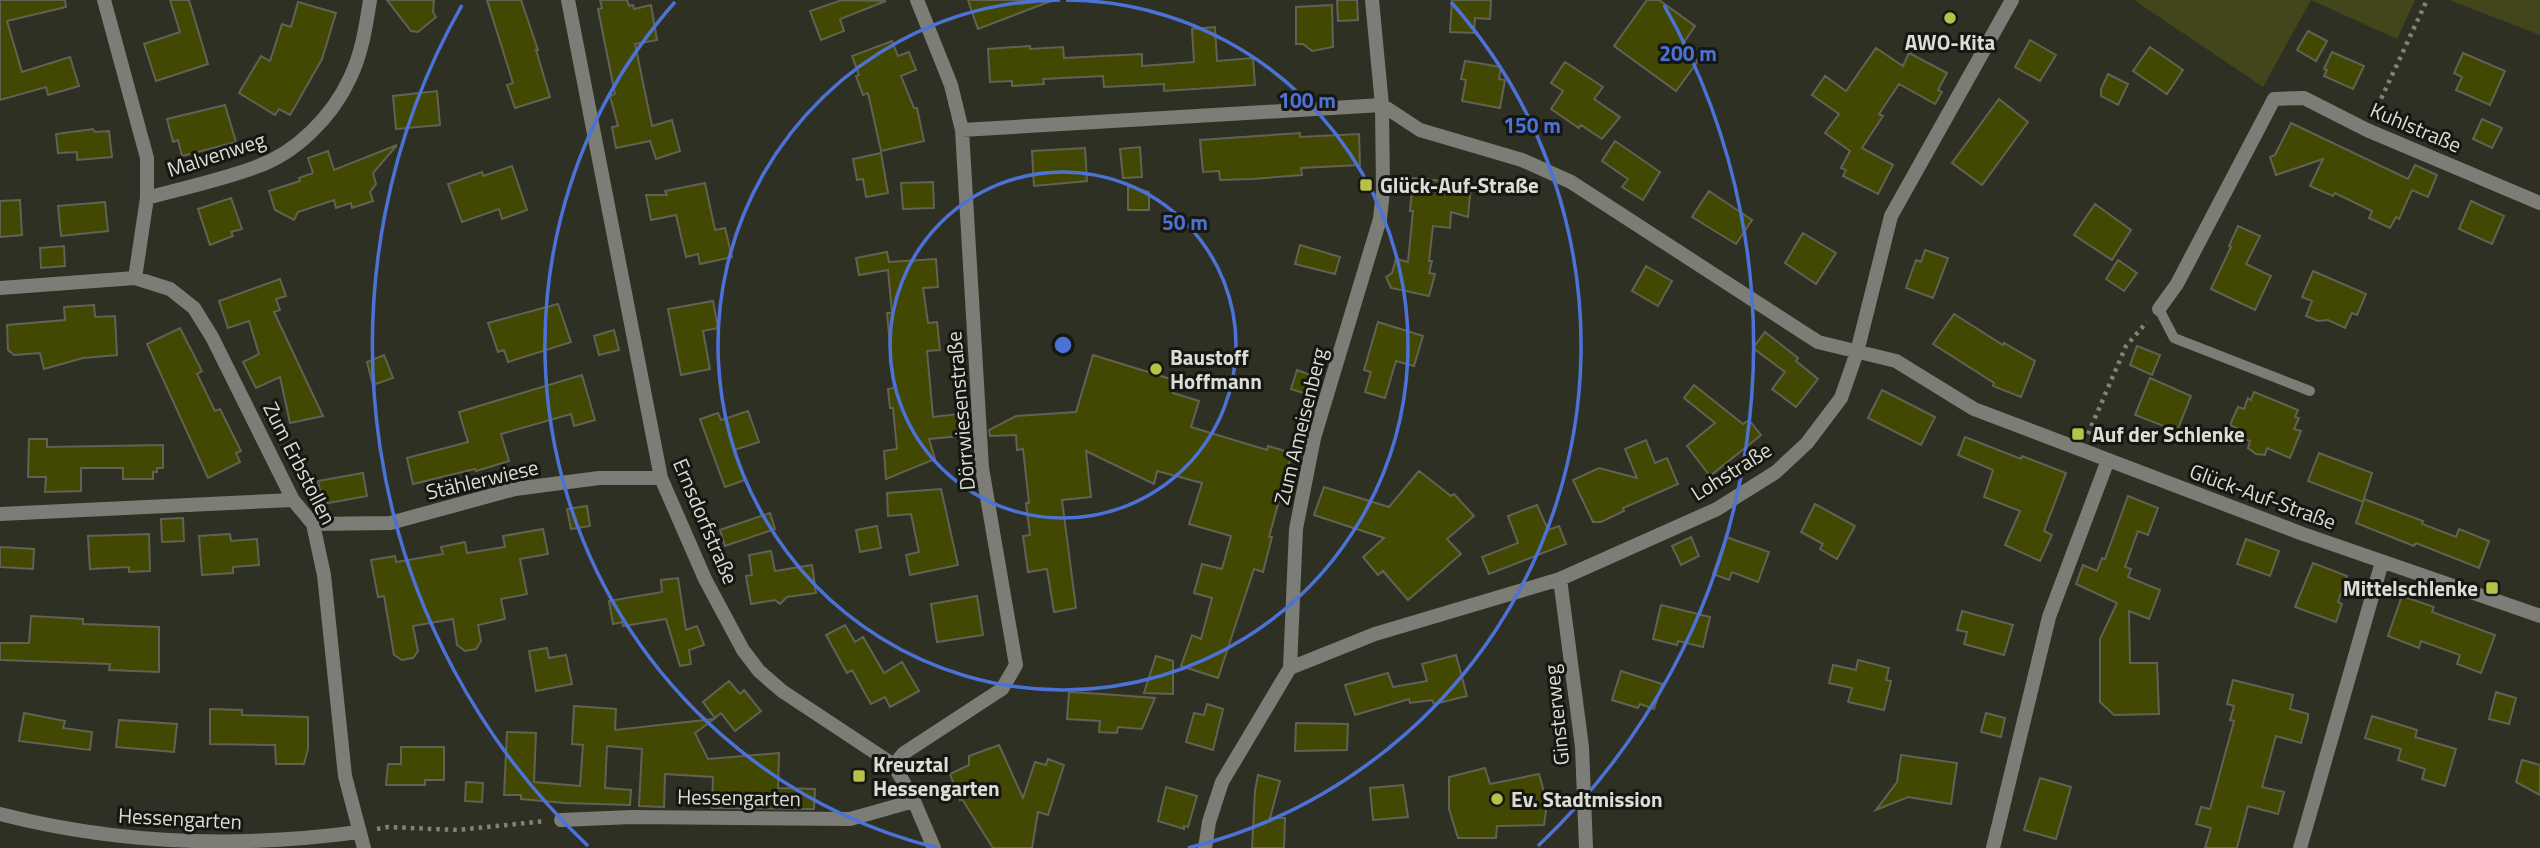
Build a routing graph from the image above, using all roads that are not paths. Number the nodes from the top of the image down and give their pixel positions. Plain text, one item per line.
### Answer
1 (104, 0) edge
2 (370, 0) edge
3 (568, 0) edge
4 (917, 0) edge
5 (1372, 0) edge
6 (2012, 0) edge
7 (1382, 105) junction
8 (962, 130) junction
9 (148, 198) junction
10 (2540, 203) edge
11 (135, 278) junction
12 (0, 288) edge
13 (2159, 309) joint
14 (1857, 352) junction
15 (2311, 391) dead end
16 (2108, 460) junction
17 (661, 478) junction
18 (293, 500) junction
19 (0, 514) edge
20 (313, 524) junction
21 (2382, 562) junction
22 (1560, 579) junction
23 (2540, 616) edge
24 (1290, 668) junction
25 (894, 765) junction
26 (914, 801) junction
27 (0, 814) edge
28 (561, 820) road end
29 (359, 832) junction
30 (364, 848) edge
31 (934, 848) edge
32 (1205, 848) edge
33 (1586, 848) edge
34 (1993, 848) edge
35 (2300, 848) edge

1 - 9 street
2 - 9 street, Malvenweg
3 - 17 street, Ernsdorfstraße
4 - 8 street, Dörrwiesenstraße
5 - 7 street, Zum Ameisenberg
6 - 14 street, Lohstraße
7 - 8 street
7 - 14 street, Glück-Auf-Straße
7 - 24 street, Zum Ameisenberg
8 - 25 street, Dörrwiesenstraße
9 - 11 street
10 - 13 street, Kuhlstraße
11 - 12 street, Zum Erbstollen
11 - 18 street, Zum Erbstollen
13 - 15 lane
14 - 16 street, Glück-Auf-Straße
14 - 22 street, Lohstraße
16 - 21 street, Glück-Auf-Straße
16 - 34 street
17 - 20 street, Stählerwiese
17 - 25 street, Ernsdorfstraße
18 - 19 street
18 - 20 street, Zum Erbstollen
20 - 29 street, Zum Erbstollen
21 - 23 street, Glück-Auf-Straße
21 - 35 street
22 - 24 street, Lohstraße
22 - 33 street, Ginsterweg
24 - 32 street, Zum Ameisenberg
25 - 26 street, Ernsdorfstraße
26 - 28 street, Hessengarten
26 - 31 street, Ernsdorfstraße
27 - 29 street, Hessengarten
29 - 30 street, Zum Erbstollen

